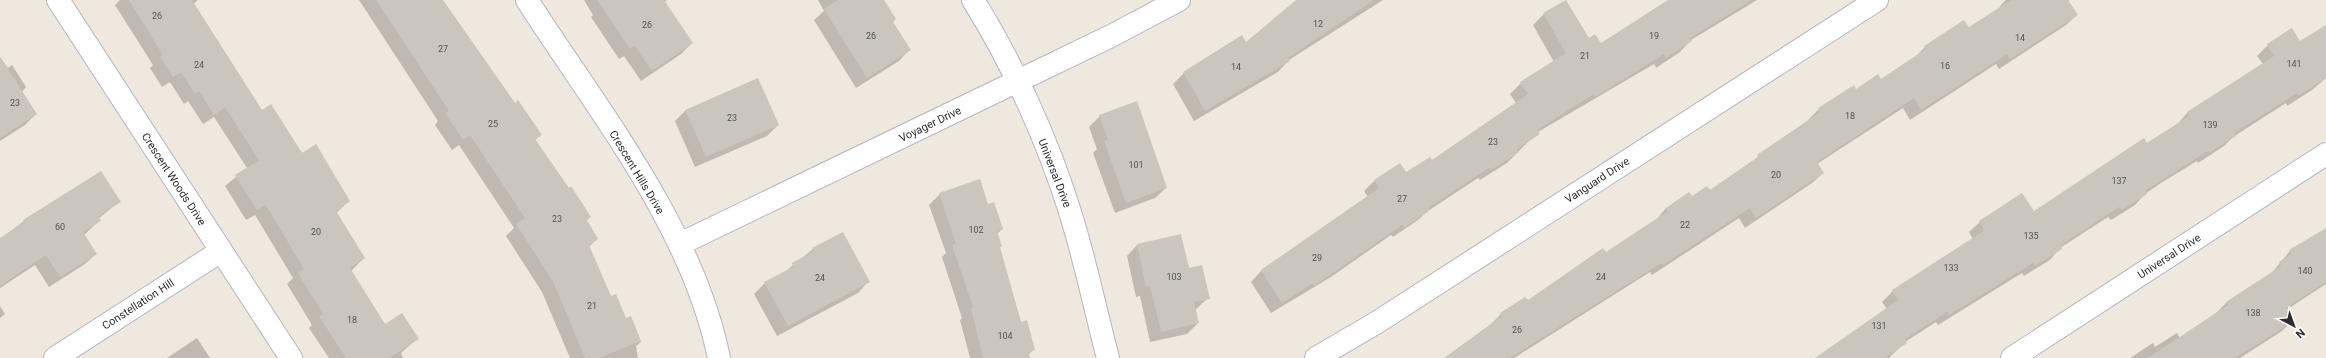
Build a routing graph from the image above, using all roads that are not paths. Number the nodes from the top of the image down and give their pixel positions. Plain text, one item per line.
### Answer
1 (58, 0) edge
2 (527, 0) edge
3 (973, 0) edge
4 (1179, 0) edge
5 (1877, 0) edge
6 (1017, 81) junction
7 (2326, 154) edge
8 (680, 244) junction
9 (221, 251) junction
10 (55, 358) edge
11 (291, 358) edge
12 (719, 358) edge
13 (1108, 358) edge
14 (1316, 358) edge
15 (2012, 358) edge

1 - 9 street, Crescent Woods Drive
2 - 8 street, Crescent Hills Drive
3 - 6 street, Universal Drive
4 - 6 street, Voyager Drive
5 - 14 street, Vanguard Drive
6 - 8 street, Voyager Drive
6 - 13 street, Universal Drive
7 - 15 street, Universal Drive
8 - 12 street, Crescent Hills Drive
9 - 10 street, Constellation Hill
9 - 11 street, Crescent Woods Drive

